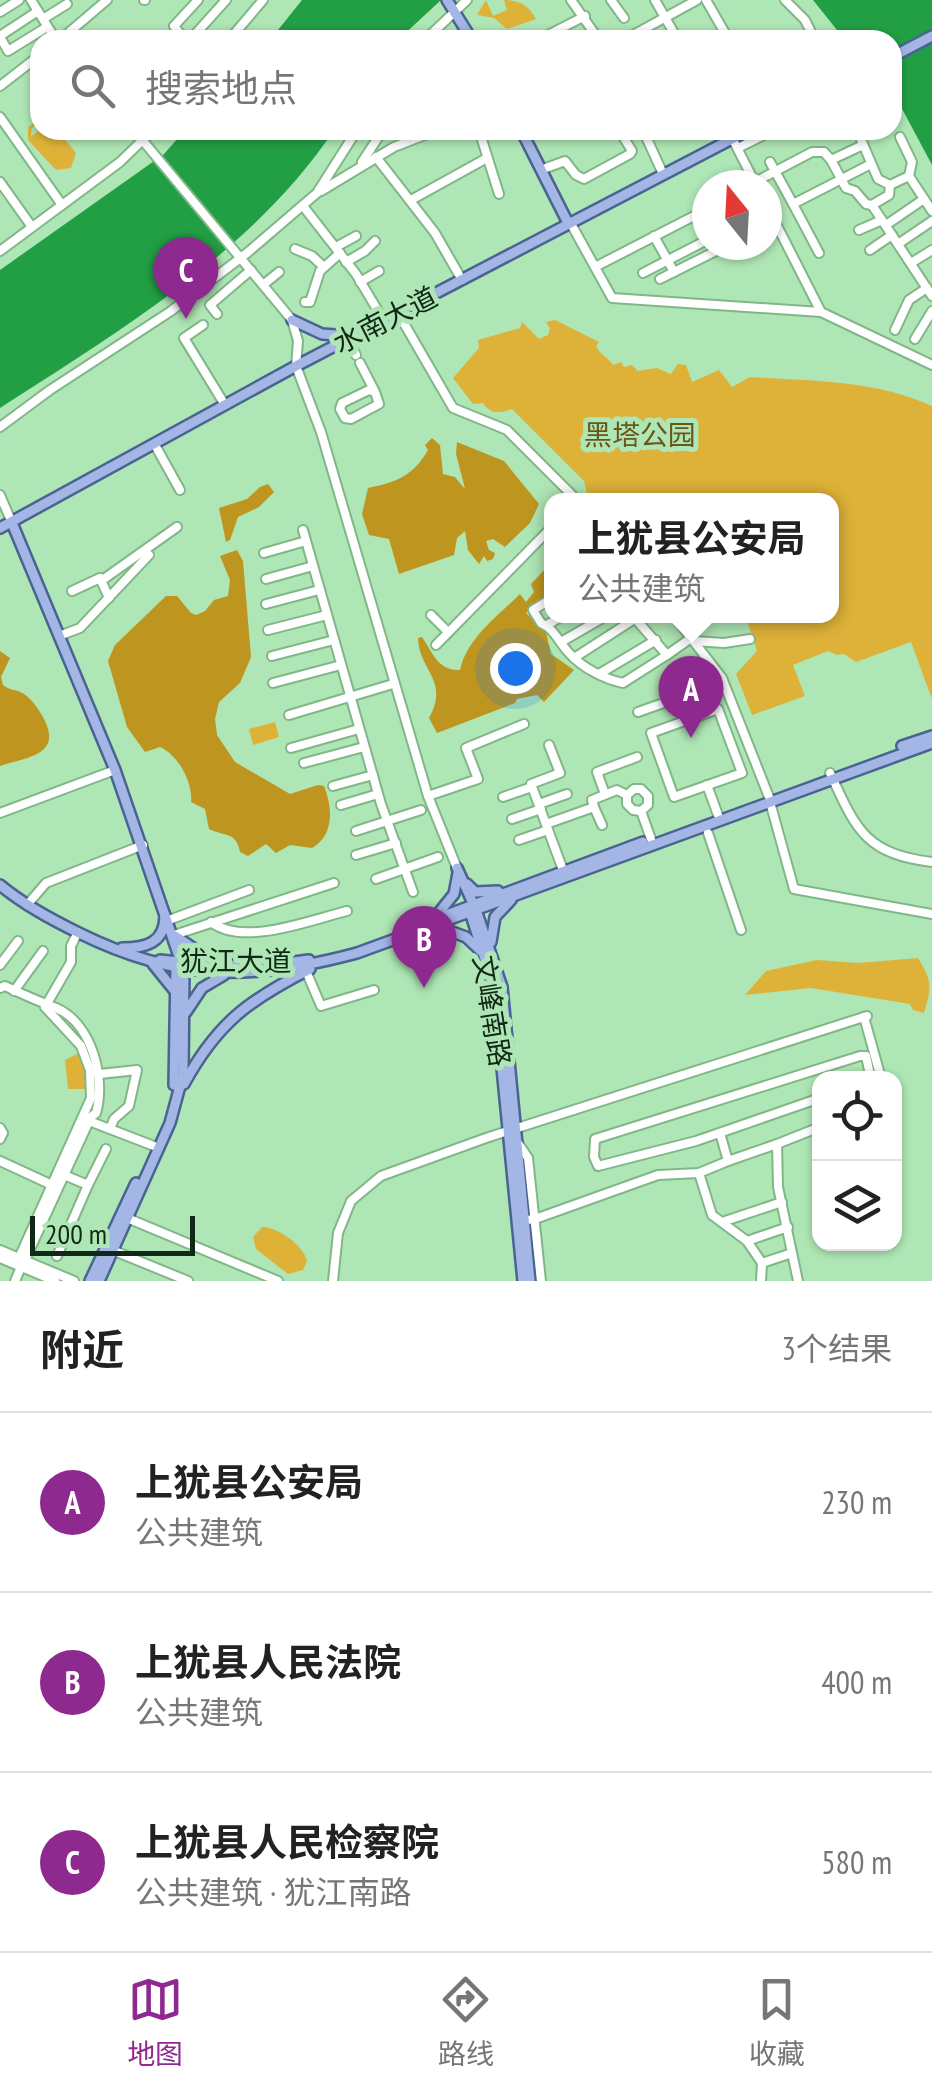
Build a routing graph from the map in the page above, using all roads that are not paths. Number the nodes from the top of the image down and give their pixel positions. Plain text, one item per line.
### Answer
1 (20, 0) edge
2 (107, 0) edge
3 (198, 0) edge
4 (226, 0) edge
5 (263, 0) edge
6 (571, 0) edge
7 (611, 0) edge
8 (656, 0) edge
9 (697, 0) edge
10 (706, 0) edge
11 (785, 0) edge
12 (33, 1) edge
13 (67, 4) dead end
14 (456, 4) edge
15 (0, 12) edge
16 (585, 16) junction
17 (624, 18) dead end
18 (665, 18) junction
19 (43, 19) junction
20 (31, 30) edge
21 (51, 30) edge
22 (70, 30) edge
23 (178, 30) edge
24 (198, 30) edge
25 (238, 30) edge
26 (434, 30) edge
27 (469, 30) edge
28 (558, 30) edge
29 (594, 30) edge
30 (643, 30) edge
31 (672, 30) edge
32 (723, 30) edge
33 (810, 30) edge
34 (30, 31) edge
35 (0, 36) edge
36 (932, 36) edge
37 (902, 52) edge
38 (30, 63) edge
39 (0, 86) edge
40 (0, 117) edge
41 (351, 140) edge
42 (376, 140) edge
43 (409, 140) edge
44 (482, 140) edge
45 (528, 140) edge
46 (529, 140) edge
47 (626, 140) edge
48 (647, 140) edge
49 (725, 140) edge
50 (734, 140) edge
51 (861, 140) edge
52 (901, 140) edge
53 (144, 142) joint
54 (863, 145) junction
55 (376, 156) junction
56 (487, 158) junction
57 (831, 160) junction
58 (871, 164) junction
59 (359, 166) junction
60 (773, 167) junction
61 (546, 168) junction
62 (749, 170) edge
63 (770, 170) edge
64 (662, 174) junction
65 (909, 176) junction
66 (841, 179) junction
67 (0, 182) edge
68 (890, 185) junction
69 (317, 193) junction
70 (499, 194) dead end
71 (12, 199) junction
72 (412, 200) junction
73 (924, 200) junction
74 (793, 204) junction
75 (62, 205) junction
76 (872, 205) junction
77 (302, 206) junction
78 (0, 207) edge
79 (932, 211) edge
80 (692, 217) edge
81 (932, 221) edge
82 (570, 222) junction
83 (884, 222) junction
84 (32, 227) junction
85 (859, 230) dead end
86 (782, 235) edge
87 (356, 236) dead end
88 (654, 236) junction
89 (895, 240) junction
90 (375, 241) dead end
91 (692, 248) edge
92 (295, 249) dead end
93 (338, 250) junction
94 (870, 250) dead end
95 (932, 250) edge
96 (0, 251) edge
97 (818, 252) dead end
98 (241, 258) junction
99 (698, 260) edge
100 (668, 261) junction
101 (346, 262) junction
102 (911, 264) junction
103 (594, 266) junction
104 (324, 268) junction
105 (251, 270) junction
106 (280, 272) dead end
107 (380, 272) dead end
108 (674, 272) junction
109 (643, 273) dead end
110 (660, 279) dead end
111 (462, 280) junction
112 (360, 282) junction
113 (263, 285) junction
114 (928, 286) edge
115 (305, 302) dead end
116 (932, 311) edge
117 (821, 312) junction
118 (398, 313) junction
119 (217, 314) dead end
120 (292, 320) junction
121 (384, 321) junction
122 (203, 324) dead end
123 (894, 330) dead end
124 (351, 338) junction
125 (914, 339) dead end
126 (932, 365) edge
127 (296, 366) junction
128 (376, 392) junction
129 (225, 405) junction
130 (0, 427) edge
131 (155, 445) junction
132 (180, 490) dead end
133 (569, 493) edge
134 (0, 495) edge
135 (12, 523) junction
136 (177, 527) dead end
137 (0, 528) edge
138 (303, 530) dead end
139 (544, 535) edge
140 (306, 542) junction
141 (264, 553) dead end
142 (149, 555) dead end
143 (313, 566) junction
144 (266, 580) dead end
145 (101, 581) junction
146 (320, 590) junction
147 (72, 591) dead end
148 (109, 598) junction
149 (266, 604) dead end
150 (544, 604) edge
151 (430, 614) dead end
152 (326, 615) junction
153 (551, 623) edge
154 (594, 623) edge
155 (626, 623) edge
156 (640, 623) edge
157 (679, 623) edge
158 (548, 625) junction
159 (268, 630) dead end
160 (448, 632) junction
161 (60, 636) junction
162 (692, 639) junction
163 (750, 639) dead end
164 (334, 640) junction
165 (656, 640) junction
166 (561, 642) junction
167 (436, 645) dead end
168 (668, 655) junction
169 (272, 656) dead end
170 (574, 658) junction
171 (340, 665) junction
172 (599, 674) junction
173 (723, 682) junction
174 (273, 683) dead end
175 (393, 684) junction
176 (350, 698) junction
177 (638, 712) dead end
178 (289, 716) dead end
179 (524, 724) dead end
180 (359, 728) junction
181 (932, 739) edge
182 (549, 745) dead end
183 (364, 746) junction
184 (292, 748) dead end
185 (636, 757) dead end
186 (304, 763) dead end
187 (115, 770) junction
188 (372, 775) junction
189 (831, 775) junction
190 (707, 785) junction
191 (334, 786) dead end
192 (532, 787) junction
193 (378, 794) junction
194 (567, 794) dead end
195 (606, 794) junction
196 (628, 795) junction
197 (428, 796) junction
198 (503, 797) dead end
199 (770, 800) junction
200 (341, 805) dead end
201 (540, 806) junction
202 (594, 807) junction
203 (421, 810) dead end
204 (641, 811) junction
205 (0, 813) edge
206 (718, 815) junction
207 (512, 820) dead end
208 (388, 822) junction
209 (602, 825) dead end
210 (547, 827) junction
211 (356, 831) dead end
212 (708, 833) dead end
213 (651, 839) junction
214 (518, 840) dead end
215 (396, 844) junction
216 (143, 845) junction
217 (356, 855) dead end
218 (438, 857) dead end
219 (932, 862) edge
220 (405, 869) junction
221 (458, 869) junction
222 (562, 870) junction
223 (376, 879) dead end
224 (334, 883) dead end
225 (0, 885) edge
226 (249, 890) dead end
227 (516, 891) junction
228 (414, 892) dead end
229 (27, 905) junction
230 (164, 907) junction
231 (472, 908) junction
232 (347, 910) dead end
233 (932, 914) edge
234 (168, 920) junction
235 (211, 922) junction
236 (432, 923) junction
237 (741, 930) dead end
238 (78, 932) junction
239 (175, 937) junction
240 (18, 941) dead end
241 (110, 948) junction
242 (43, 951) dead end
243 (488, 953) junction
244 (147, 959) junction
245 (324, 962) junction
246 (0, 964) edge
247 (180, 967) junction
248 (226, 969) junction
249 (306, 971) junction
250 (0, 974) edge
251 (2, 987) edge
252 (14, 990) junction
253 (374, 990) dead end
254 (176, 994) junction
255 (45, 1006) junction
256 (185, 1014) junction
257 (812, 1071) edge
258 (812, 1071) edge
259 (869, 1071) edge
260 (879, 1071) edge
261 (96, 1072) junction
262 (176, 1100) junction
263 (812, 1101) edge
264 (86, 1120) junction
265 (0, 1128) edge
266 (110, 1129) junction
267 (812, 1129) edge
268 (720, 1133) junction
269 (513, 1134) junction
270 (0, 1139) edge
271 (777, 1144) junction
272 (154, 1146) junction
273 (106, 1149) dead end
274 (0, 1160) edge
275 (728, 1161) junction
276 (699, 1173) junction
277 (64, 1175) junction
278 (52, 1185) junction
279 (88, 1185) junction
280 (782, 1202) junction
281 (127, 1218) junction
282 (525, 1220) junction
283 (722, 1222) junction
284 (788, 1227) junction
285 (748, 1241) junction
286 (0, 1250) edge
287 (112, 1250) junction
288 (792, 1253) junction
289 (57, 1256) dead end
290 (0, 1258) edge
291 (21, 1262) junction
292 (762, 1263) junction
293 (16, 1281) edge
294 (54, 1281) edge
295 (74, 1281) edge
296 (90, 1281) edge
297 (98, 1281) edge
298 (188, 1281) edge
299 (278, 1281) edge
300 (333, 1281) edge
301 (526, 1281) edge
302 (541, 1281) edge
303 (761, 1281) edge
304 (796, 1281) edge

1 - 15 street
2 - 22 street
3 - 23 street
4 - 24 street
5 - 25 street
6 - 16 street
7 - 17 street
8 - 18 street
9 - 18 street
10 - 32 street
11 - 33 street
12 - 19 street
13 - 19 street
14 - 26 street
14 - 27 main road
16 - 28 street
16 - 29 street
18 - 30 street
18 - 31 street
19 - 20 street
19 - 21 street
19 - 35 street
34 - 35 street
36 - 37 main road
38 - 39 street
40 - 75 street
41 - 69 street
42 - 59 street
43 - 55 street
44 - 56 street
45 - 82 main road
46 - 61 main road
47 - 61 street
48 - 64 street
49 - 64 main road, 水南大道
50 - 62 street
51 - 54 street
52 - 65 street
53 - 75 street
53 - 98 street
54 - 57 street
54 - 58 street
55 - 59 street
55 - 72 street
56 - 70 street
56 - 72 street
57 - 60 street
57 - 66 street
58 - 66 street
58 - 68 street
59 - 69 street
60 - 63 street
60 - 74 street
61 - 82 main road
64 - 82 main road, 水南大道
65 - 68 street
65 - 73 street
66 - 74 street
66 - 76 street
67 - 71 street
68 - 76 street
69 - 77 street
71 - 78 street
71 - 84 street
72 - 111 street
73 - 79 street
73 - 83 street
74 - 97 street
75 - 84 street
76 - 83 street
77 - 93 street
77 - 98 street
80 - 88 street
81 - 89 street
82 - 103 street
82 - 111 main road, 水南大道
83 - 85 street
83 - 89 street
84 - 96 street
86 - 117 street
87 - 93 street
88 - 100 street
88 - 103 street
89 - 94 street
89 - 102 street
90 - 101 street
91 - 100 street
92 - 104 street
93 - 101 street
93 - 104 street
95 - 102 street
98 - 105 street
98 - 130 street
99 - 108 street
100 - 108 street
100 - 109 street
101 - 112 street
102 - 114 street
103 - 117 street
104 - 115 street
105 - 113 street
105 - 119 street
106 - 113 street
107 - 112 street
108 - 110 street
111 - 118 main road, 水南大道
112 - 121 street
113 - 120 street
114 - 123 street
116 - 125 street
117 - 126 street
118 - 121 main road, 水南大道
118 - 133 street
120 - 124 main road
120 - 127 street
121 - 124 main road, 水南大道
122 - 129 street
124 - 127 main road, 水南大道
124 - 128 street
127 - 129 main road, 水南大道
127 - 175 street
128 - 128 street
129 - 131 main road, 水南大道
131 - 132 street
131 - 135 main road, 水南大道
134 - 135 street
135 - 137 main road, 水南大道
135 - 161 main road
136 - 145 street
138 - 140 street
139 - 160 street
140 - 141 street
140 - 143 street
142 - 148 street
143 - 144 street
143 - 146 street
145 - 147 street
145 - 148 street
146 - 149 street
146 - 152 street
148 - 161 street
150 - 158 street
151 - 160 street
152 - 159 street
152 - 164 street
153 - 158 street
154 - 166 street
155 - 170 street
156 - 165 street
157 - 162 street
158 - 166 street
160 - 167 street
161 - 187 main road
162 - 163 street
162 - 168 street
162 - 173 street
164 - 169 street
164 - 171 street
165 - 168 street
165 - 172 street
166 - 170 street
168 - 172 street
170 - 172 street
171 - 174 street
171 - 176 street
173 - 177 street
173 - 199 street
175 - 176 street
175 - 197 street
176 - 178 street
176 - 180 street
179 - 197 street
180 - 183 street
180 - 184 street
181 - 189 main road, 犹江大道
182 - 192 street
183 - 186 street
183 - 188 street
185 - 195 street
187 - 205 street
187 - 216 main road
188 - 191 street
188 - 193 street
189 - 199 main road, 犹江大道
189 - 219 street
190 - 190 street
190 - 206 street
192 - 198 street
192 - 201 street
193 - 200 street
193 - 208 street
194 - 201 street
195 - 196 street
195 - 202 street
196 - 204 street
196 - 204 street
197 - 221 street
199 - 206 main road, 犹江大道
199 - 227 main road, 犹江大道
199 - 233 street
201 - 207 street
201 - 210 street
202 - 209 street
202 - 210 street
203 - 208 street
204 - 213 street
206 - 213 main road, 犹江大道
208 - 211 street
208 - 215 street
210 - 214 street
210 - 222 street
212 - 237 street
213 - 222 main road, 犹江大道
215 - 217 street
215 - 220 street
216 - 229 street
216 - 230 main road
218 - 220 street
220 - 223 street
220 - 228 street
221 - 227 main road
221 - 231 main road, 文峰南路
221 - 236 main road
222 - 227 main road, 犹江大道
224 - 235 street
225 - 229 main road, 犹江大道
226 - 234 street
227 - 231 main road, 犹江大道
227 - 243 main road
229 - 238 main road, 犹江大道
230 - 234 main road
230 - 241 main road
231 - 236 main road, 犹江大道
231 - 243 main road, 文峰南路
232 - 235 street
234 - 239 main road
235 - 239 street
236 - 243 main road
236 - 245 main road, 犹江大道
236 - 248 main road, 犹江大道
238 - 241 main road, 犹江大道
238 - 255 street
239 - 247 main road
239 - 248 main road
240 - 246 street
241 - 244 main road, 犹江大道
242 - 252 street
243 - 269 main road, 文峰南路
244 - 247 main road, 犹江大道
244 - 254 main road
245 - 248 main road, 犹江大道
245 - 249 main road
247 - 248 main road, 犹江大道
247 - 254 main road
247 - 256 main road
248 - 256 main road
249 - 253 street
249 - 262 main road
250 - 251 street
251 - 252 street
252 - 255 street
254 - 272 main road
255 - 261 street
256 - 262 main road
257 - 268 street
258 - 259 street
260 - 269 street
261 - 264 street
261 - 266 street
262 - 281 main road
263 - 268 street
264 - 266 street
264 - 277 street
264 - 278 street
265 - 270 street
266 - 272 street
267 - 271 street
268 - 275 street
269 - 282 main road, 文峰南路
269 - 282 street
269 - 300 street
271 - 275 street
271 - 280 street
272 - 296 main road
273 - 279 street
274 - 278 street
275 - 276 street
276 - 282 street
276 - 283 street
277 - 279 street
277 - 291 street
278 - 291 street
279 - 289 street
280 - 283 street
280 - 284 street
281 - 287 main road
281 - 299 street
282 - 301 main road, 文峰南路
282 - 302 street
283 - 285 street
284 - 285 street
284 - 288 street
285 - 292 street
286 - 291 street
287 - 297 main road
287 - 298 street
288 - 292 street
288 - 304 street
290 - 291 street
291 - 293 street
291 - 294 street
291 - 295 street
292 - 303 street

